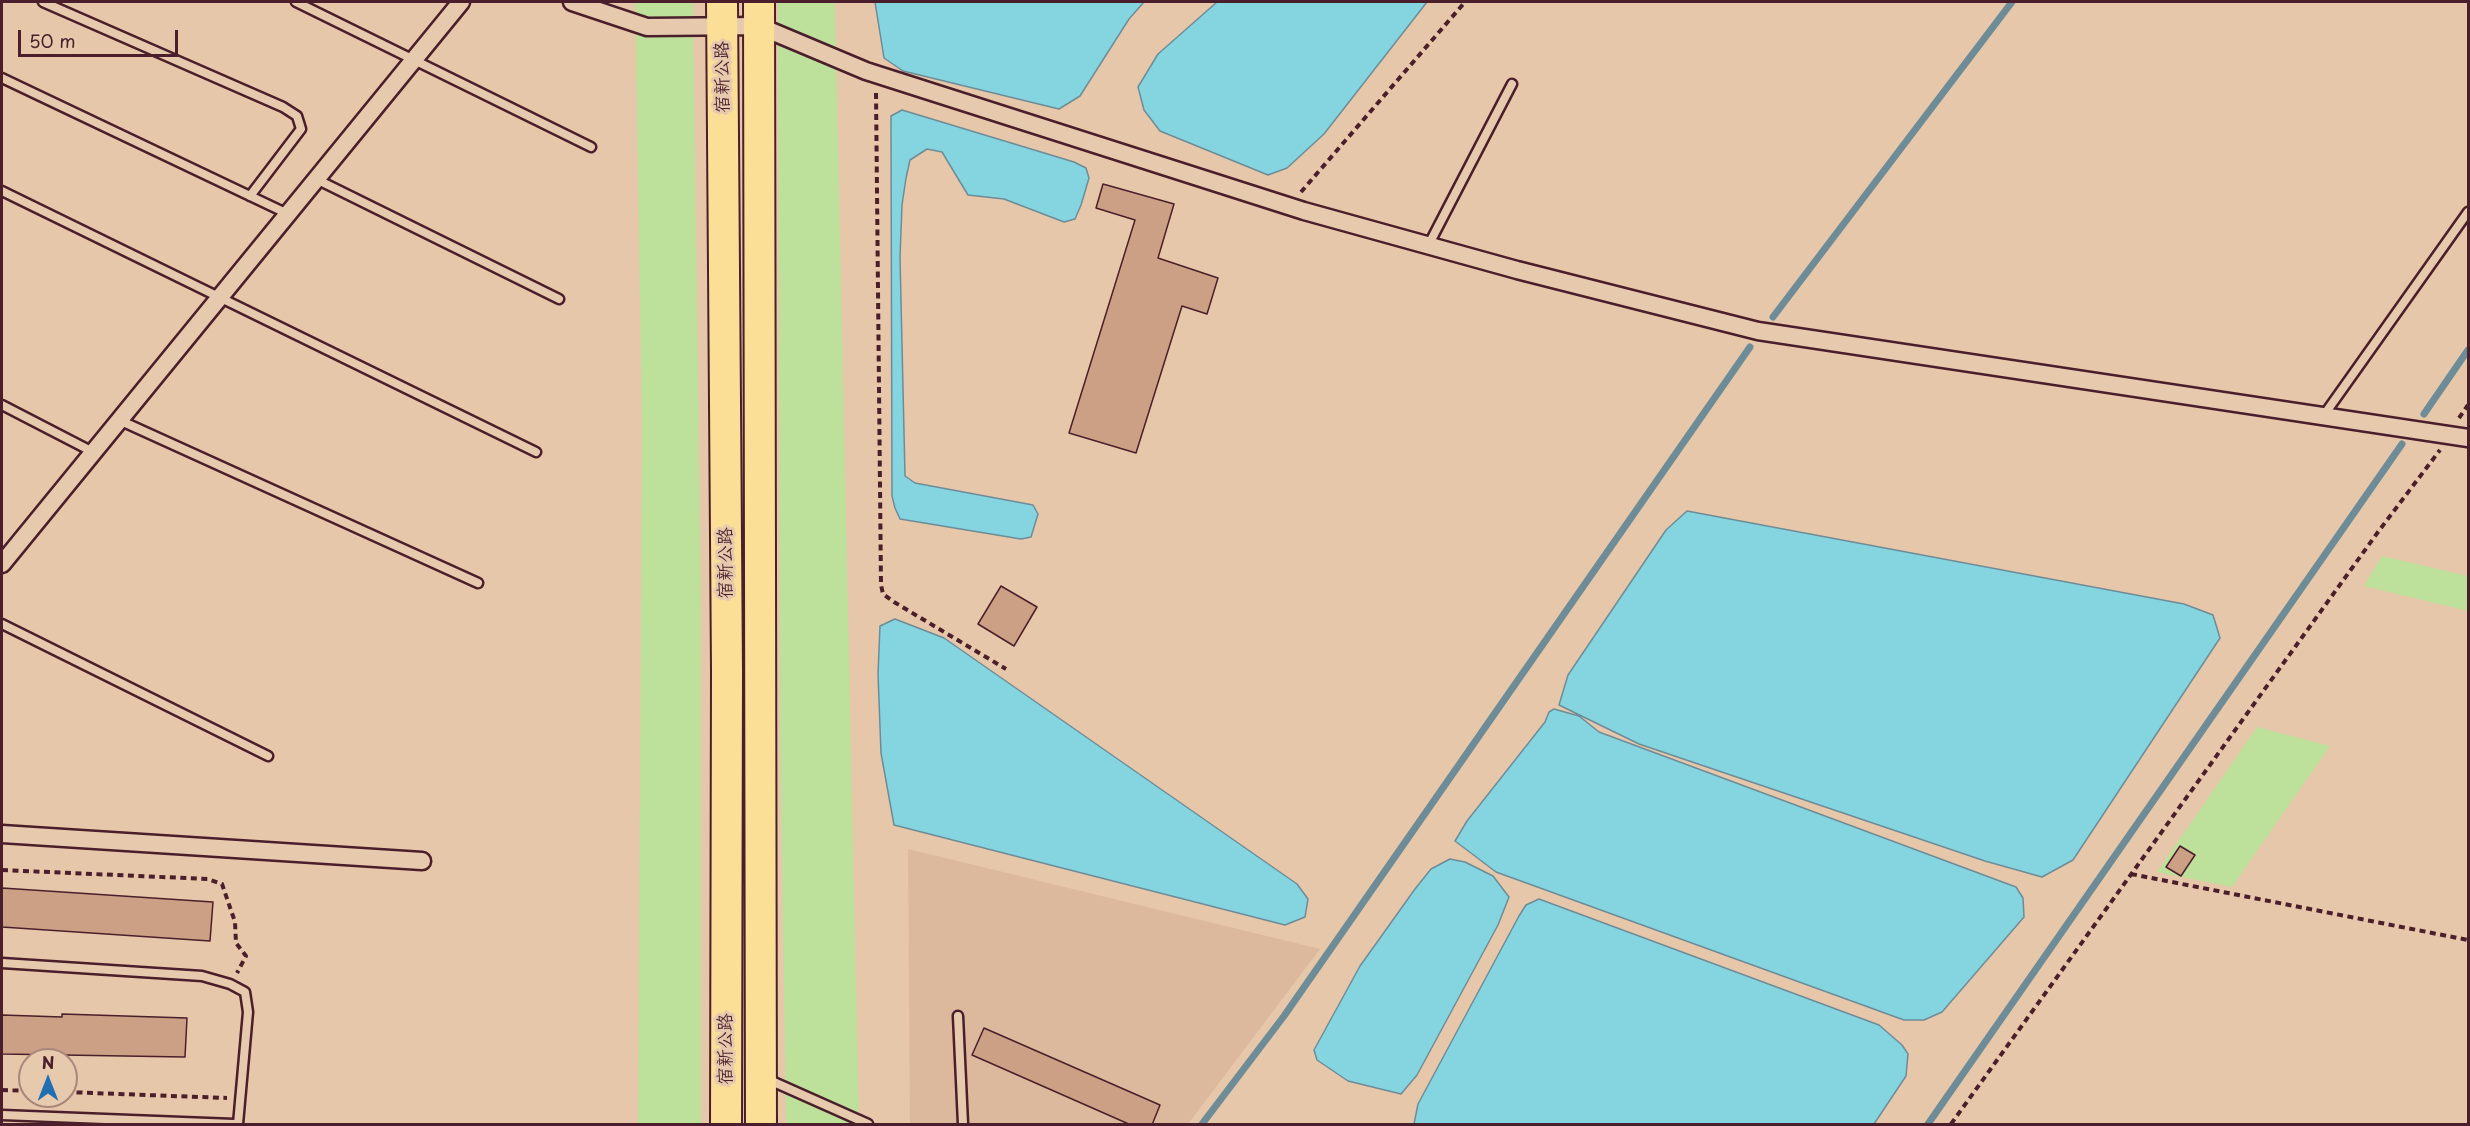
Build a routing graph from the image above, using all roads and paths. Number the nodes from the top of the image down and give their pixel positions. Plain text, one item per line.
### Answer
1 (44, 2) edge
2 (296, 2) edge
3 (461, 2) edge
4 (572, 2) edge
5 (1465, 2) edge
6 (722, 14) edge
7 (759, 14) edge
8 (414, 60) junction
9 (876, 74) junction
10 (2, 78) edge
11 (1512, 84) dead end
12 (591, 147) dead end
13 (316, 179) junction
14 (2, 191) edge
15 (250, 196) junction
16 (1289, 206) junction
17 (2469, 212) edge
18 (288, 214) junction
19 (1428, 246) junction
20 (219, 297) junction
21 (559, 299) dead end
22 (2, 405) edge
23 (2324, 415) junction
24 (119, 420) junction
25 (2448, 435) junction
26 (2469, 438) edge
27 (93, 452) junction
28 (536, 452) dead end
29 (2, 564) edge
30 (478, 583) dead end
31 (2, 624) edge
32 (1006, 669) dead end
33 (268, 756) dead end
34 (2, 834) edge
35 (422, 861) dead end
36 (2, 870) edge
37 (2131, 874) junction
38 (2469, 940) edge
39 (2, 963) edge
40 (230, 984) junction
41 (958, 1016) dead end
42 (761, 1077) junction
43 (2, 1090) edge
44 (18, 1091) edge
45 (78, 1092) edge
46 (240, 1098) junction
47 (2, 1115) edge
48 (236, 1125) edge
49 (726, 1125) edge
50 (761, 1125) edge
51 (868, 1125) edge
52 (963, 1125) edge
53 (1951, 1125) edge

1 - 15 lane
2 - 8 lane
3 - 8 street
4 - 6 street
5 - 16 path
6 - 7 street
6 - 49 highway, 宿新公路
7 - 9 street
7 - 42 highway, 宿新公路
8 - 12 lane
8 - 13 street
9 - 16 street
9 - 32 path
10 - 15 lane
11 - 19 lane
13 - 18 street
13 - 21 lane
14 - 20 lane
15 - 18 lane
16 - 19 street
17 - 23 lane
18 - 20 street
19 - 23 street
20 - 24 street
20 - 28 lane
22 - 27 lane
23 - 25 street
24 - 27 street
24 - 30 lane
25 - 26 street
25 - 37 path
27 - 29 street
31 - 33 lane
34 - 35 street
36 - 40 path
37 - 38 path
37 - 53 path
39 - 40 lane
40 - 46 lane
41 - 52 lane
42 - 50 highway, 宿新公路
42 - 51 lane
43 - 44 path
45 - 46 path
46 - 48 lane
47 - 48 lane

